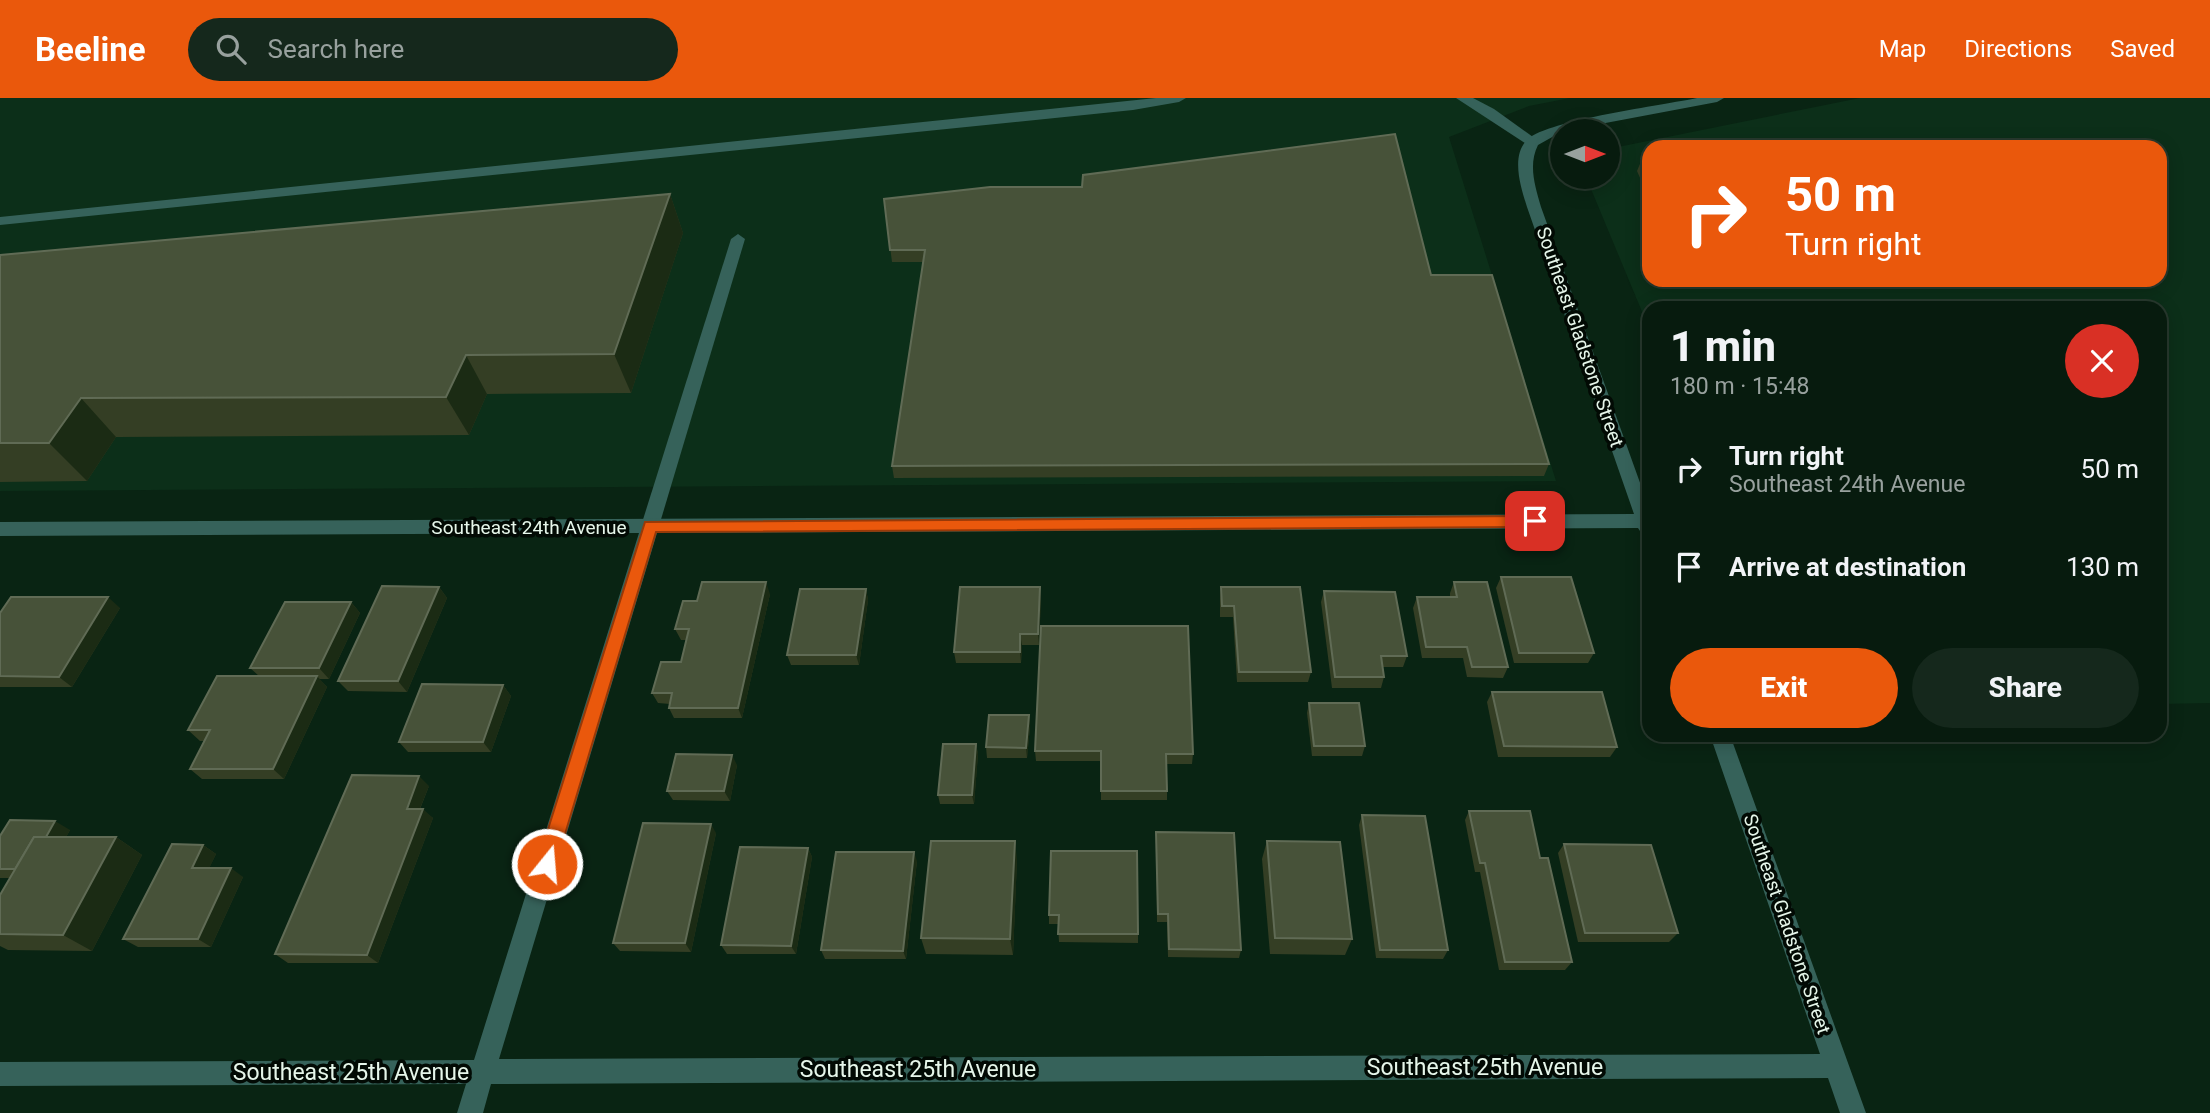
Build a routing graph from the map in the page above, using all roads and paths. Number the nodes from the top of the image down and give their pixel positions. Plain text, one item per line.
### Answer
1 (1179, 98) edge
2 (1463, 98) edge
3 (1717, 98) edge
4 (1533, 142) junction
5 (0, 221) edge
6 (738, 239) dead end
7 (1642, 512) edge
8 (650, 526) junction
9 (1642, 526) edge
10 (0, 529) edge
11 (1722, 742) edge
12 (1837, 1066) junction
13 (483, 1071) junction
14 (0, 1074) edge
15 (470, 1113) edge
16 (1853, 1113) edge

1 - 5 street
2 - 4 street
3 - 4 street
4 - 7 street, Southeast Gladstone Street
6 - 8 street
8 - 9 street, Southeast 24th Avenue
8 - 10 street, Southeast 24th Avenue
8 - 13 street
11 - 12 street, Southeast Gladstone Street
12 - 13 street, Southeast 25th Avenue
12 - 16 street, Southeast Gladstone Street
13 - 14 street, Southeast 25th Avenue
13 - 15 street

